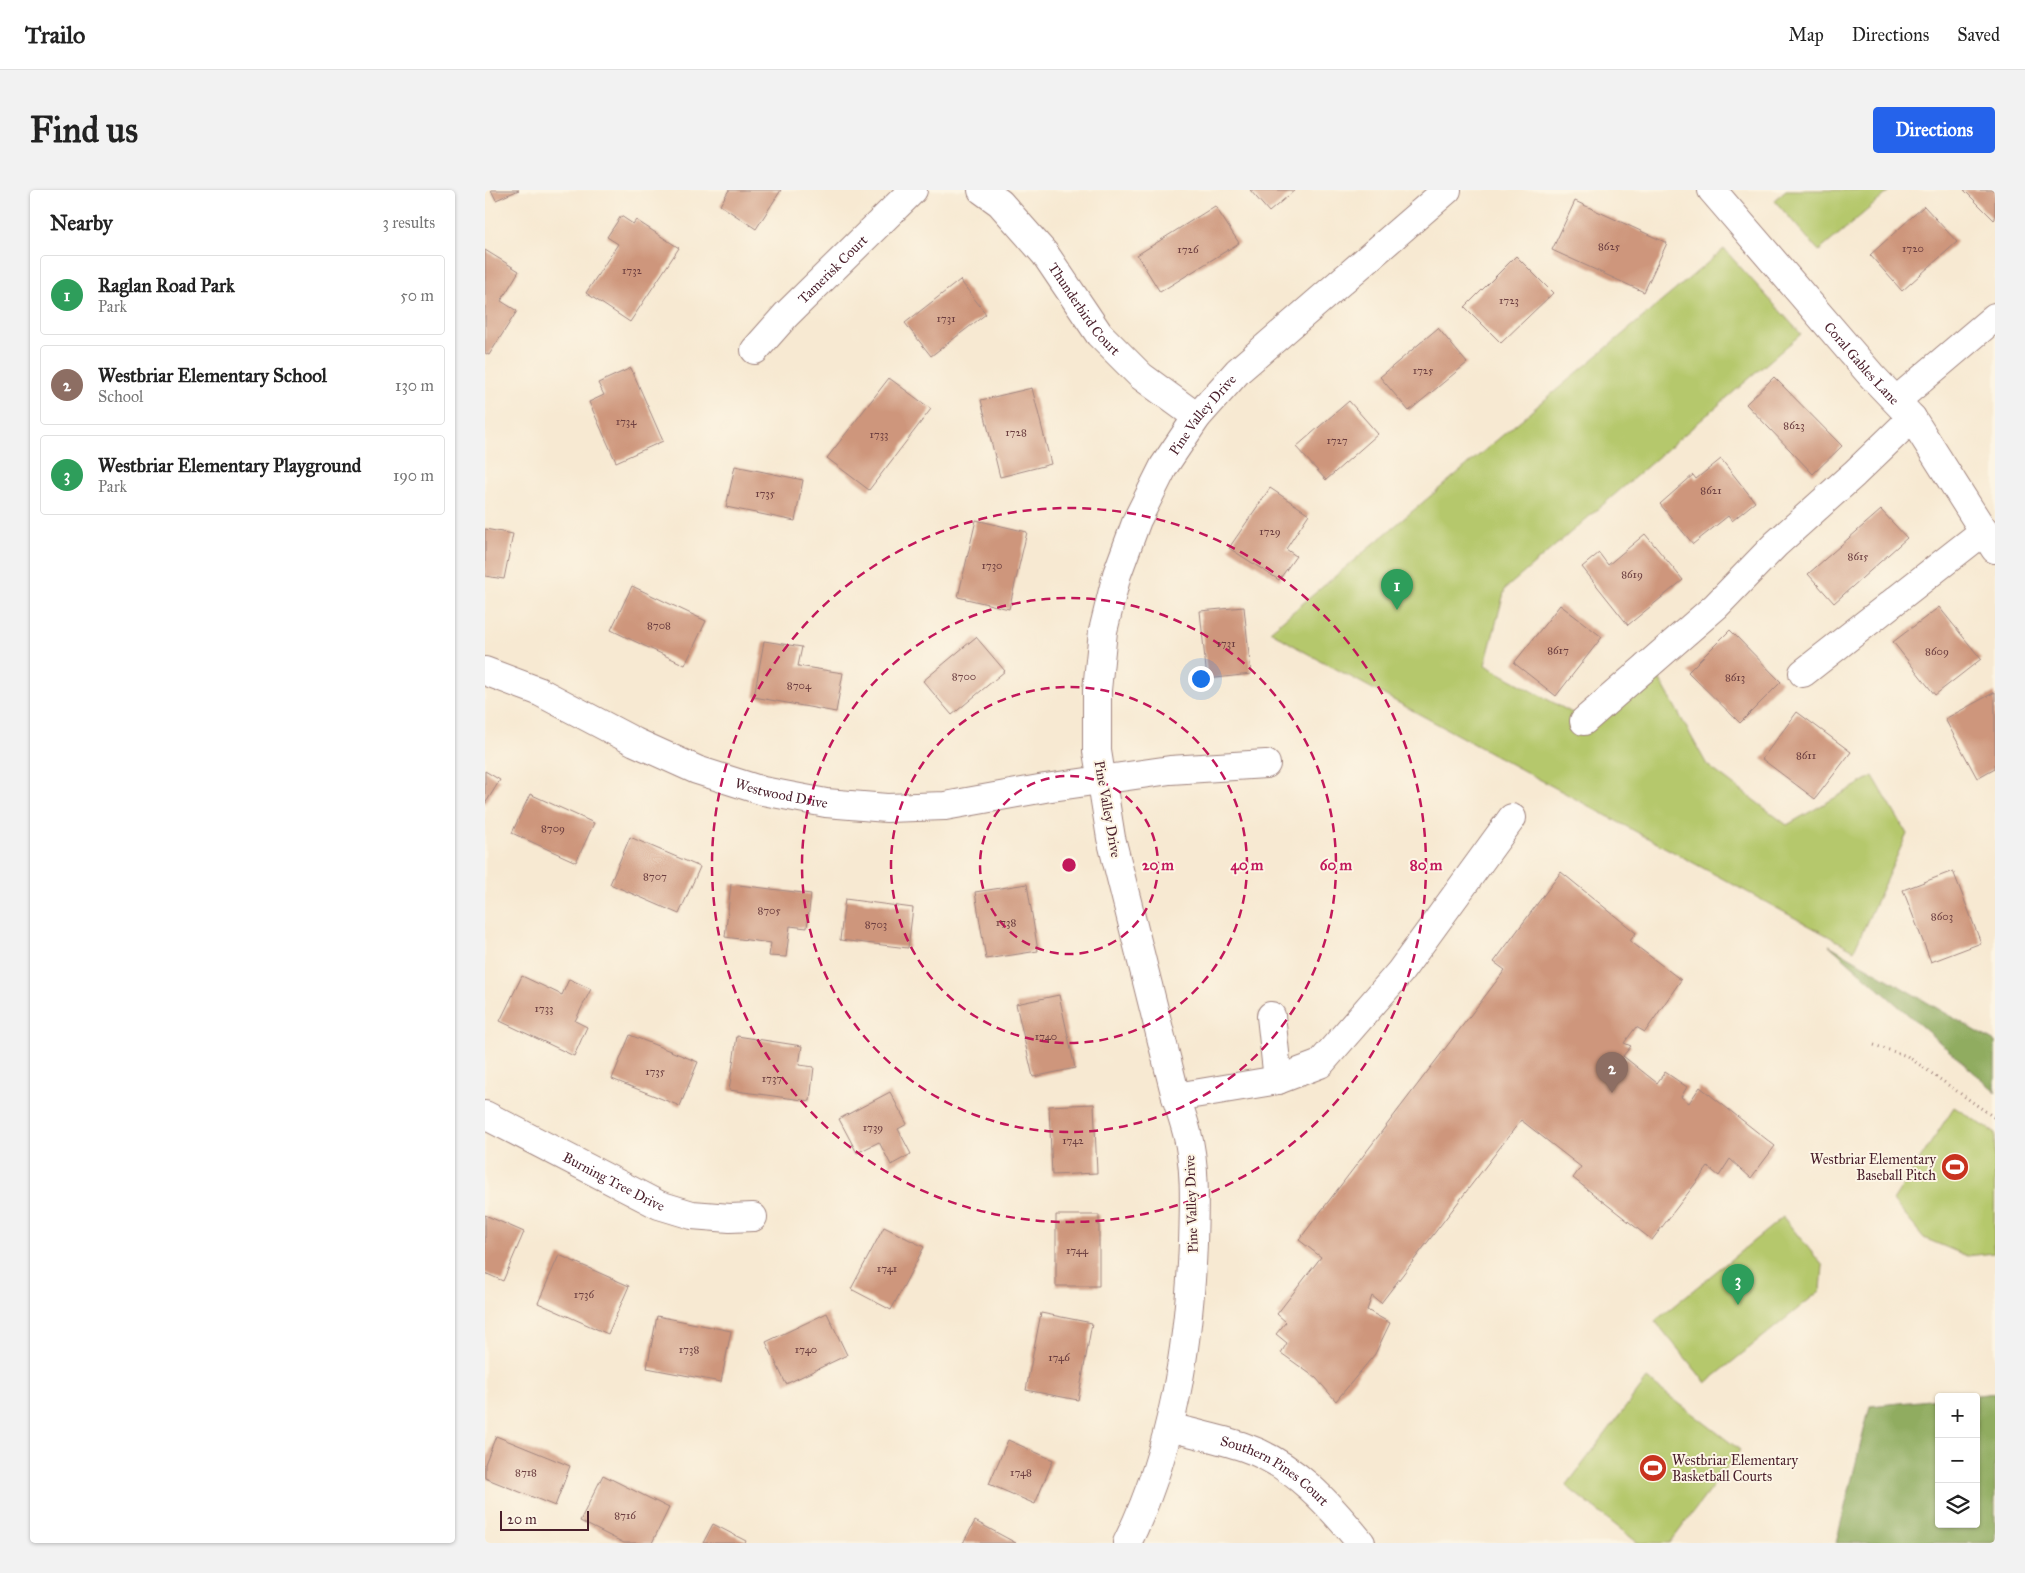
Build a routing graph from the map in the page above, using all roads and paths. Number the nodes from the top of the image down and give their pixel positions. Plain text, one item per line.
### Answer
1 (913, 190) edge
2 (982, 190) edge
3 (1447, 190) edge
4 (1712, 190) edge
5 (1995, 317) edge
6 (755, 350) dead end
7 (1905, 409) junction
8 (1197, 417) junction
9 (1989, 540) edge
10 (485, 671) edge
11 (1803, 674) dead end
12 (1584, 722) dead end
13 (1266, 764) dead end
14 (1101, 780) junction
15 (1512, 818) dead end
16 (1271, 1016) dead end
17 (1874, 1045) dead end
18 (1278, 1080) junction
19 (1176, 1097) junction
20 (485, 1114) edge
21 (1995, 1118) edge
22 (753, 1217) dead end
23 (1170, 1427) junction
24 (1127, 1543) edge
25 (1361, 1543) edge

1 - 6 street, Tamerisk Court
2 - 8 street, Thunderbird Court
3 - 8 street, Pine Valley Drive
4 - 7 street, Coral Gables Lane
5 - 7 street
7 - 9 street, Coral Gables Lane
7 - 12 street
8 - 14 street, Pine Valley Drive
9 - 11 street
10 - 14 street, Westwood Drive
13 - 14 street, Westwood Drive
14 - 19 street, Pine Valley Drive
15 - 18 street
16 - 18 street
17 - 21 path
18 - 19 street
19 - 23 street, Pine Valley Drive
20 - 22 street, Burning Tree Drive
23 - 24 street, Pine Valley Drive
23 - 25 street, Southern Pines Court

